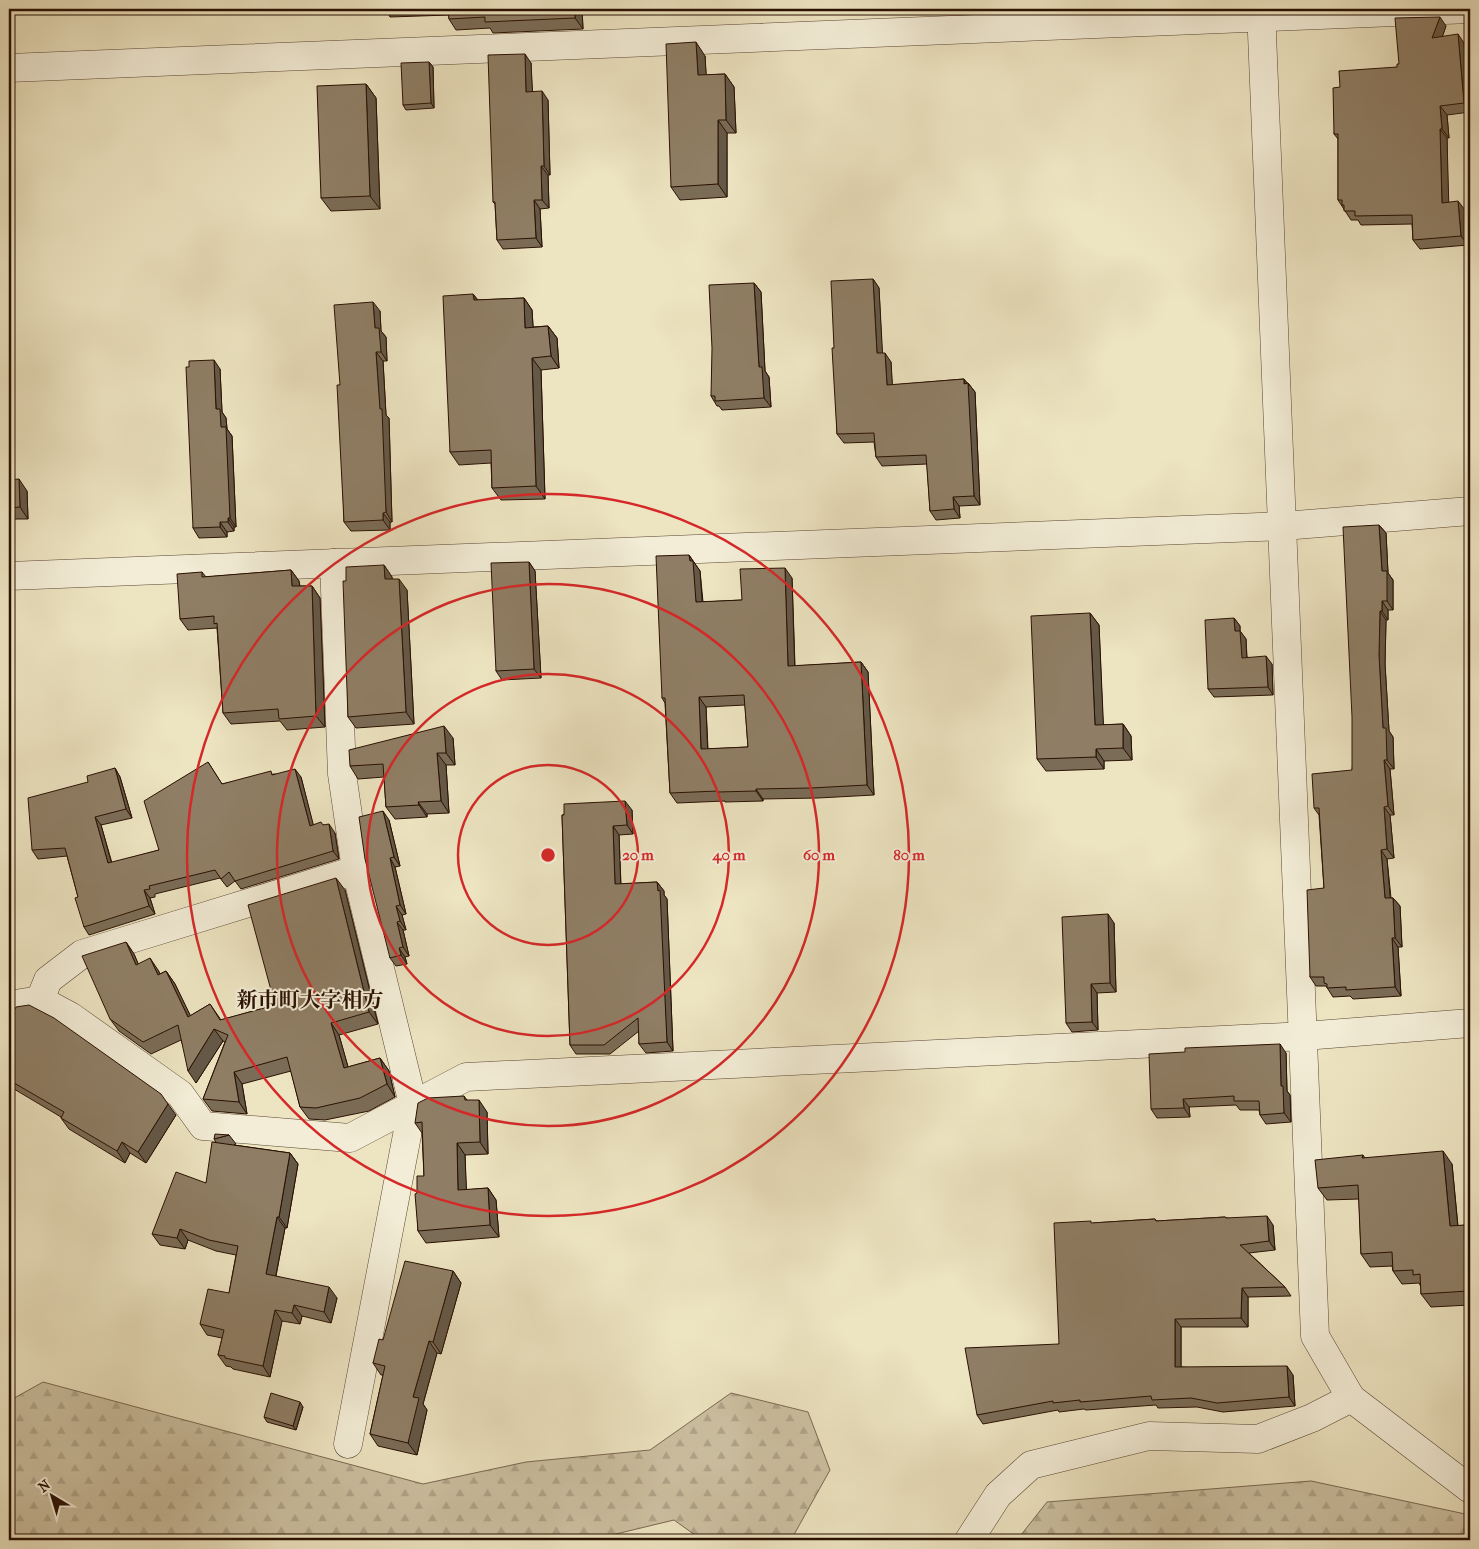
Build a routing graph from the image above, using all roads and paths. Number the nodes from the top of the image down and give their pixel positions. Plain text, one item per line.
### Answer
1 (1470, 9) edge
2 (1261, 13) edge
3 (9, 68) edge
4 (1470, 511) edge
5 (1283, 526) junction
6 (334, 564) junction
7 (9, 576) edge
8 (356, 870) junction
9 (40, 1000) junction
10 (9, 1005) edge
11 (1470, 1023) edge
12 (1304, 1036) junction
13 (413, 1104) junction
14 (1351, 1398) junction
15 (348, 1444) dead end
16 (1470, 1488) edge
17 (969, 1540) edge

1 - 2 street
2 - 3 street
2 - 5 street
4 - 5 street
5 - 6 street
5 - 12 street
6 - 7 street
6 - 8 street
8 - 9 street
8 - 13 street
9 - 10 street
9 - 13 street
11 - 12 street
12 - 13 street
12 - 14 street
13 - 15 street
14 - 16 street
14 - 17 street

